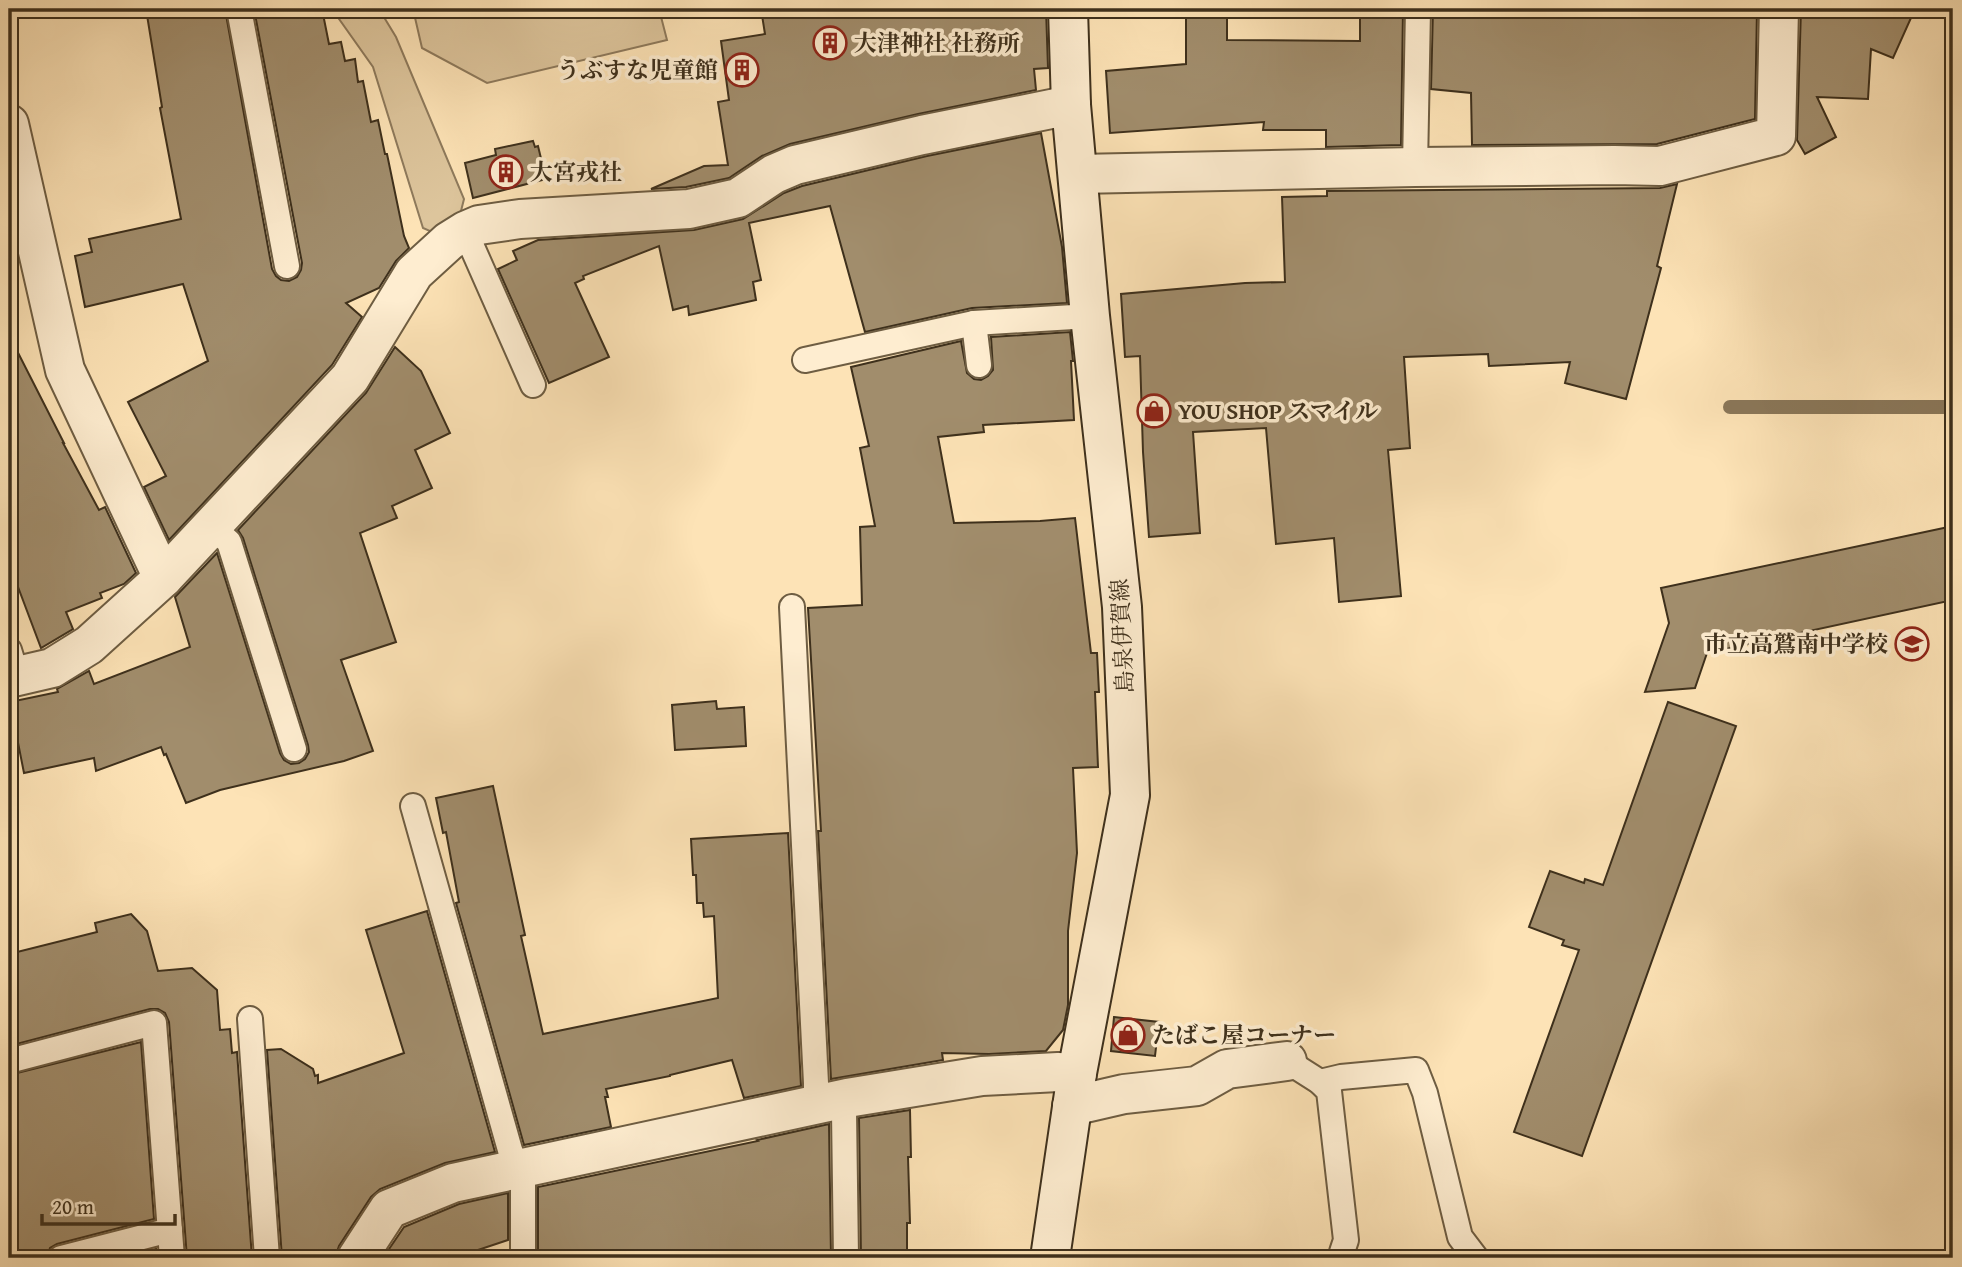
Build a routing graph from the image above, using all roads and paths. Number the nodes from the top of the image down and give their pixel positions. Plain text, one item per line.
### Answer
1 (239, 9) edge
2 (1069, 9) edge
3 (1418, 9) edge
4 (1779, 9) edge
5 (1071, 104) junction
6 (9, 124) edge
7 (1415, 167) junction
8 (1078, 174) junction
9 (465, 231) junction
10 (287, 266) dead end
11 (1090, 316) junction
12 (974, 323) junction
13 (805, 360) dead end
14 (979, 365) dead end
15 (533, 385) dead end
16 (212, 527) junction
17 (163, 578) junction
18 (792, 607) dead end
19 (12, 668) edge
20 (294, 749) dead end
21 (413, 806) dead end
22 (250, 1019) dead end
23 (9, 1061) edge
24 (1287, 1061) joint
25 (1320, 1082) junction
26 (1075, 1090) junction
27 (831, 1101) junction
28 (517, 1169) junction
29 (170, 1230) junction
30 (61, 1258) edge
31 (172, 1258) edge
32 (267, 1258) edge
33 (357, 1258) edge
34 (523, 1258) edge
35 (846, 1258) edge
36 (1050, 1258) edge
37 (1343, 1258) edge
38 (1476, 1258) edge

1 - 10 lane
2 - 5 street, 島泉伊賀線
3 - 7 lane
4 - 7 street
5 - 8 street, 島泉伊賀線
5 - 9 street
6 - 17 street
7 - 8 street
8 - 11 street, 島泉伊賀線
9 - 15 lane
9 - 16 street
11 - 12 lane
11 - 26 street, 島泉伊賀線
12 - 13 lane
12 - 14 lane
16 - 17 street
16 - 20 lane
17 - 19 street
18 - 27 lane
21 - 28 lane
22 - 32 lane
23 - 29 lane
24 - 25 lane
24 - 26 street
25 - 37 lane
25 - 38 lane
26 - 27 street
26 - 36 street, 島泉伊賀線
27 - 28 street
27 - 35 lane
28 - 33 street
28 - 34 lane
29 - 30 lane
29 - 31 lane

